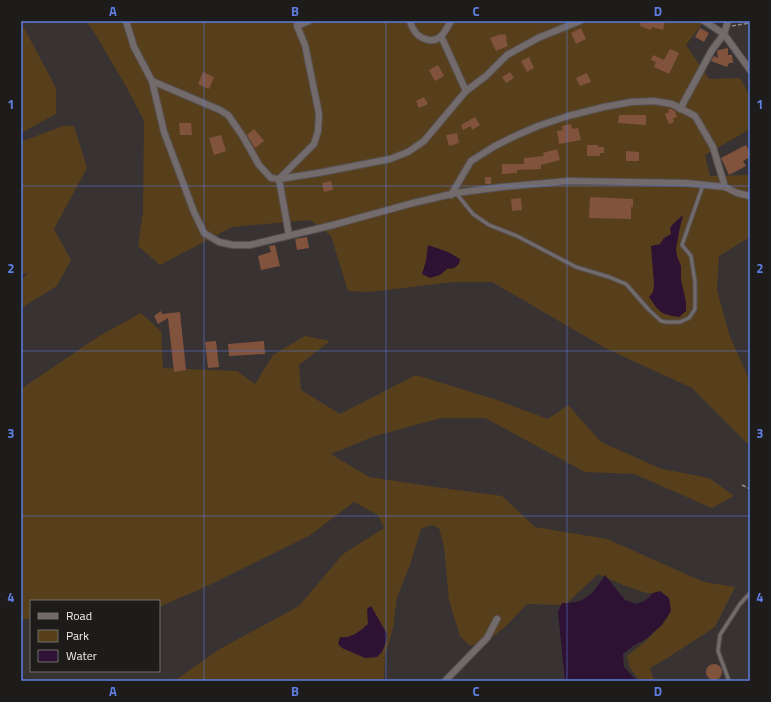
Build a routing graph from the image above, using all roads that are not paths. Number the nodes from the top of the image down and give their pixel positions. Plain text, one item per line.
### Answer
1 (126, 21) edge
2 (309, 21) edge
3 (410, 21) edge
4 (451, 21) edge
5 (580, 21) edge
6 (704, 21) edge
7 (728, 21) edge
8 (297, 23) edge
9 (725, 31) junction
10 (441, 36) junction
11 (750, 70) edge
12 (152, 81) junction
13 (466, 91) junction
14 (680, 109) junction
15 (279, 179) junction
16 (703, 185) junction
17 (725, 187) junction
18 (453, 194) junction
19 (750, 196) edge
20 (289, 235) junction
21 (750, 593) edge
22 (497, 619) dead end
23 (445, 681) edge
24 (729, 681) edge

1 - 12 street
2 - 8 street
3 - 10 street
4 - 10 street
5 - 13 street
6 - 9 street
7 - 9 street
8 - 15 street
9 - 11 street
9 - 14 street
10 - 13 street
12 - 15 street
12 - 20 street
13 - 15 street
14 - 17 street
14 - 18 street
15 - 20 street
16 - 17 street
16 - 18 street
16 - 18 lane
17 - 19 street
18 - 20 street
21 - 24 lane
22 - 23 street

